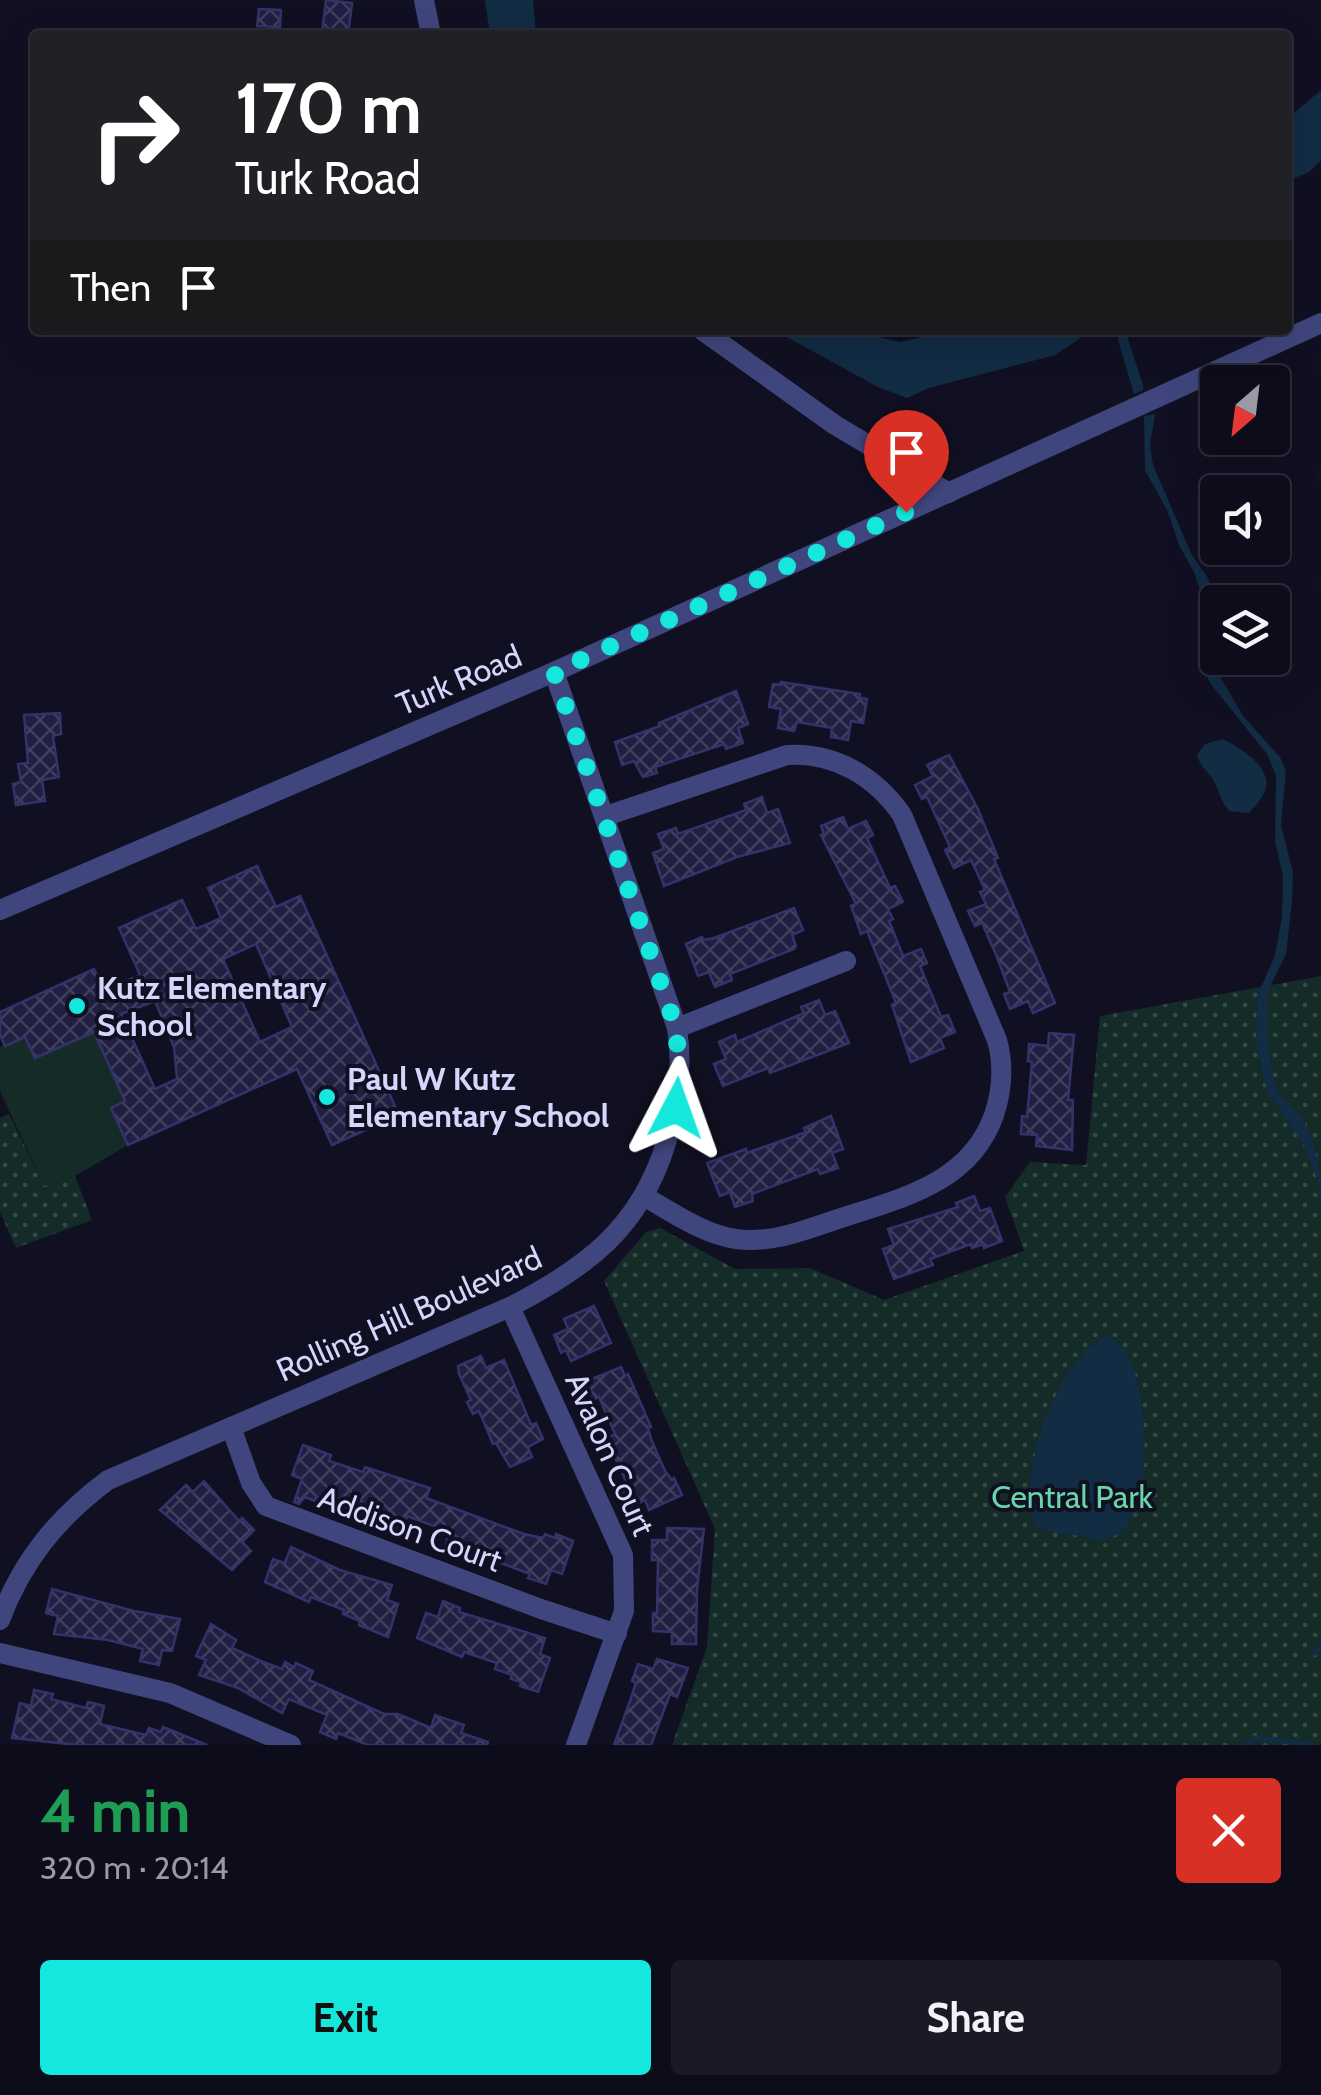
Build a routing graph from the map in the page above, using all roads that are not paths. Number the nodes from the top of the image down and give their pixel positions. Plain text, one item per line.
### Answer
1 (424, 0) edge
2 (430, 30) edge
3 (1321, 324) edge
4 (709, 335) edge
5 (949, 493) junction
6 (554, 672) junction
7 (606, 816) junction
8 (0, 910) edge
9 (846, 961) dead end
10 (676, 1028) junction
11 (645, 1198) junction
12 (510, 1306) junction
13 (231, 1427) junction
14 (0, 1620) edge
15 (617, 1634) junction
16 (0, 1652) edge
17 (291, 1745) edge
18 (576, 1745) edge

1 - 2 street
3 - 5 street, Turk Road
4 - 5 street
5 - 6 street, Turk Road
6 - 7 street, Rolling Hill Boulevard
6 - 8 street, Turk Road
7 - 10 street, Rolling Hill Boulevard
7 - 11 street
9 - 10 street
10 - 11 street, Rolling Hill Boulevard
11 - 12 street, Rolling Hill Boulevard
12 - 13 street, Rolling Hill Boulevard
12 - 15 street, Avalon Court
13 - 14 street, Rolling Hill Boulevard
13 - 15 street, Addison Court
15 - 18 street, Avalon Court
16 - 17 street

